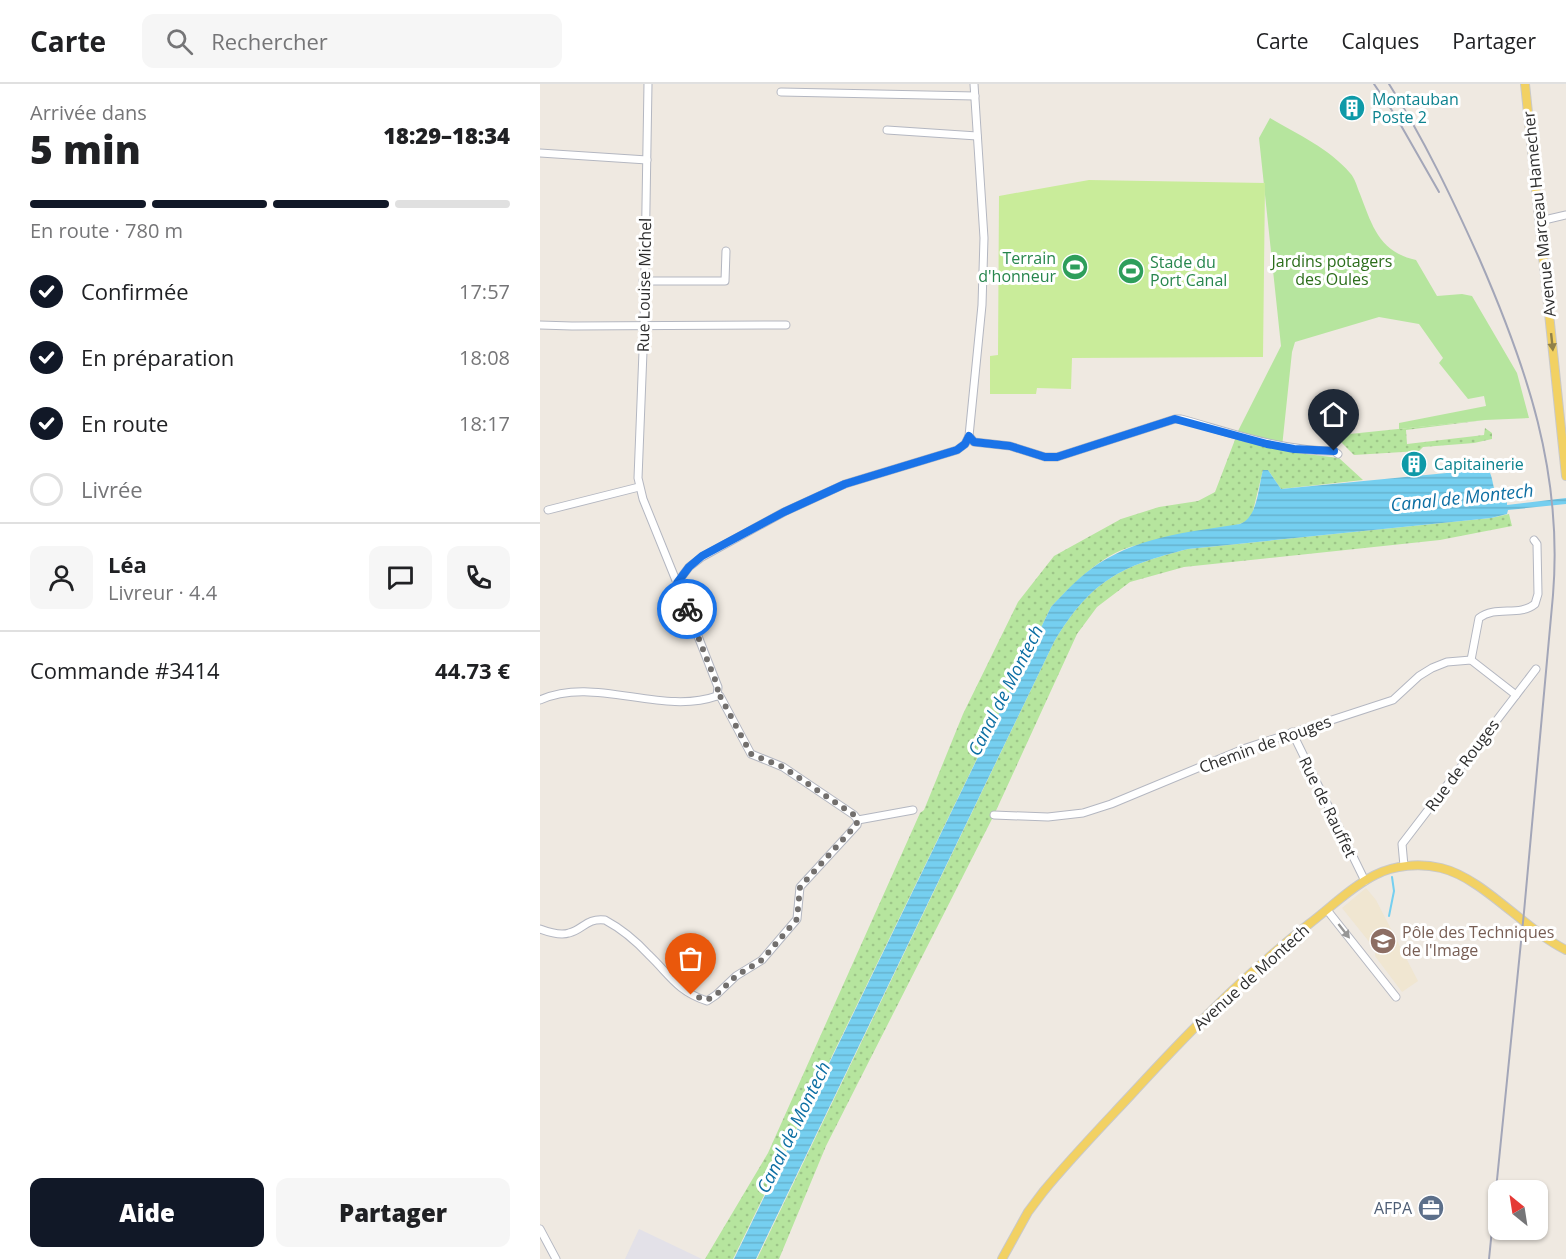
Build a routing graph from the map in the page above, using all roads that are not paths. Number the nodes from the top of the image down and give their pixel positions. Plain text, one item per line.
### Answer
1 (648, 84) edge
2 (974, 84) edge
3 (1525, 84) edge
4 (781, 92) dead end
5 (975, 96) junction
6 (887, 129) dead end
7 (977, 136) junction
8 (540, 153) edge
9 (647, 160) junction
10 (1566, 215) edge
11 (1540, 221) junction
12 (726, 251) dead end
13 (644, 281) junction
14 (540, 325) edge
15 (786, 325) dead end
16 (644, 326) junction
17 (1559, 416) junction
18 (1566, 427) edge
19 (969, 436) junction
20 (1338, 454) dead end
21 (1566, 476) edge
22 (639, 487) junction
23 (548, 510) dead end
24 (1534, 540) dead end
25 (677, 583) junction
26 (1471, 660) junction
27 (1536, 669) dead end
28 (1516, 695) junction
29 (717, 696) junction
30 (540, 700) edge
31 (1292, 732) junction
32 (913, 810) dead end
33 (994, 815) dead end
34 (858, 820) junction
35 (1404, 866) junction
36 (1365, 881) junction
37 (1328, 910) junction
38 (540, 929) edge
39 (1566, 950) edge
40 (1396, 997) dead end
41 (540, 1229) edge
42 (556, 1259) edge
43 (1002, 1259) edge

1 - 9 street, Rue Louise Michel
2 - 5 street
3 - 11 main road, Avenue Marceau Hamecher
4 - 5 street
5 - 7 street
6 - 7 street
7 - 19 street
8 - 9 street
9 - 13 street, Rue Louise Michel
10 - 11 street
11 -> 17 main road, Avenue Marceau Hamecher
12 - 13 street
13 - 16 street, Rue Louise Michel
14 - 16 street
15 - 16 street
16 - 22 street, Rue Louise Michel
17 - 18 main road, Avenue Marceau Hamecher
17 - 21 main road, Avenue Marceau Hamecher
19 - 20 street
19 - 25 street
22 - 23 street
22 - 25 street, Rue Louise Michel
24 - 26 street
25 - 29 street, Rue Louise Michel
26 - 28 street
26 - 31 street, Chemin de Rouges
27 - 28 street, Rue de Rouges
28 - 35 street, Rue de Rouges
29 - 30 street
29 - 34 street, Rue Louise Michel
31 - 33 street, Chemin de Rouges
31 - 36 street, Rue de Rauffet
32 - 34 street
34 - 38 street
35 - 36 main road, Avenue de Montech
35 - 39 main road, Avenue de Montech
36 - 37 main road, Avenue de Montech
37 -> 40 street
37 - 43 main road, Avenue de Montech
41 - 42 street

